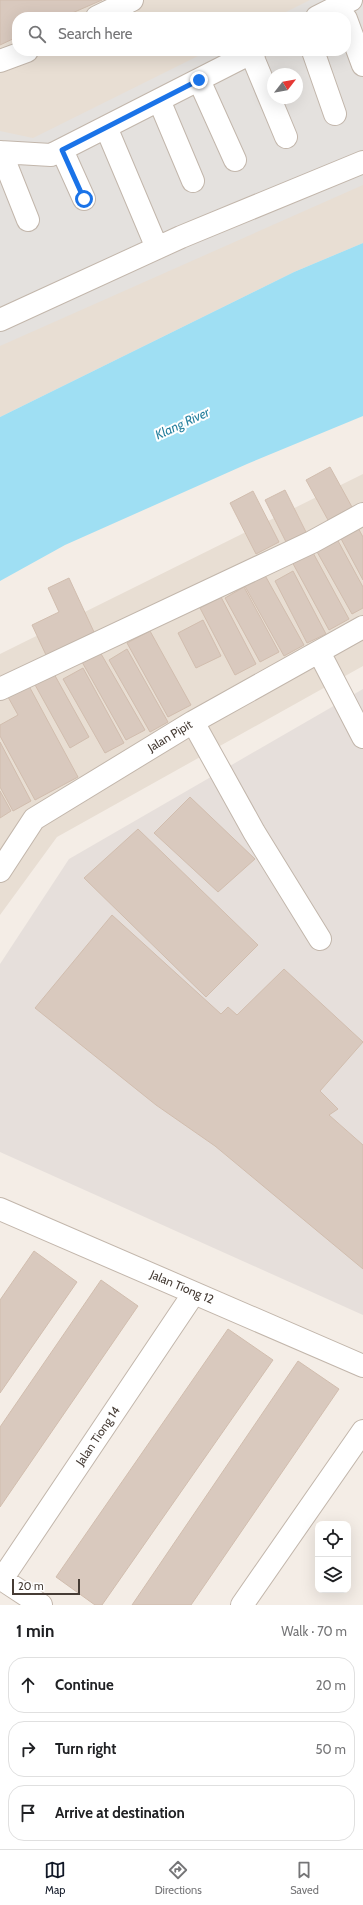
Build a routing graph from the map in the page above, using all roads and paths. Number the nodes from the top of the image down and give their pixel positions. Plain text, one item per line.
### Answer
1 (132, 0) edge
2 (107, 12) edge
3 (351, 26) edge
4 (14, 56) edge
5 (245, 56) edge
6 (255, 56) edge
7 (315, 56) edge
8 (0, 61) edge
9 (363, 66) edge
10 (199, 80) junction
11 (159, 100) junction
12 (335, 114) dead end
13 (106, 127) junction
14 (286, 137) dead end
15 (62, 150) junction
16 (0, 152) edge
17 (235, 160) dead end
18 (363, 162) edge
19 (192, 181) dead end
20 (84, 199) dead end
21 (28, 220) dead end
22 (157, 248) junction
23 (0, 320) edge
24 (363, 514) edge
25 (363, 627) edge
26 (319, 652) junction
27 (0, 689) edge
28 (193, 722) junction
29 (363, 737) edge
30 (0, 871) edge
31 (320, 939) dead end
32 (3, 1217) edge
33 (194, 1293) junction
34 (363, 1366) edge
35 (363, 1431) edge
36 (1, 1579) edge
37 (41, 1605) edge
38 (242, 1605) edge

1 - 2 street
3 - 9 street
4 - 8 street
5 - 10 street
6 - 14 street
7 - 12 street
10 - 11 street
10 - 17 street
11 - 13 street
11 - 19 street
13 - 15 street
13 - 22 street
15 - 16 street
15 - 20 street
16 - 21 street
18 - 22 street
22 - 23 street
24 - 27 street
25 - 26 street, Jalan Pipit
26 - 28 street, Jalan Pipit
26 - 29 street
28 - 30 street, Jalan Pipit
28 - 31 street
32 - 33 street, Jalan Tiong 12
33 - 34 street, Jalan Tiong 12
33 - 36 street, Jalan Tiong 14
35 - 38 street
36 - 37 street

